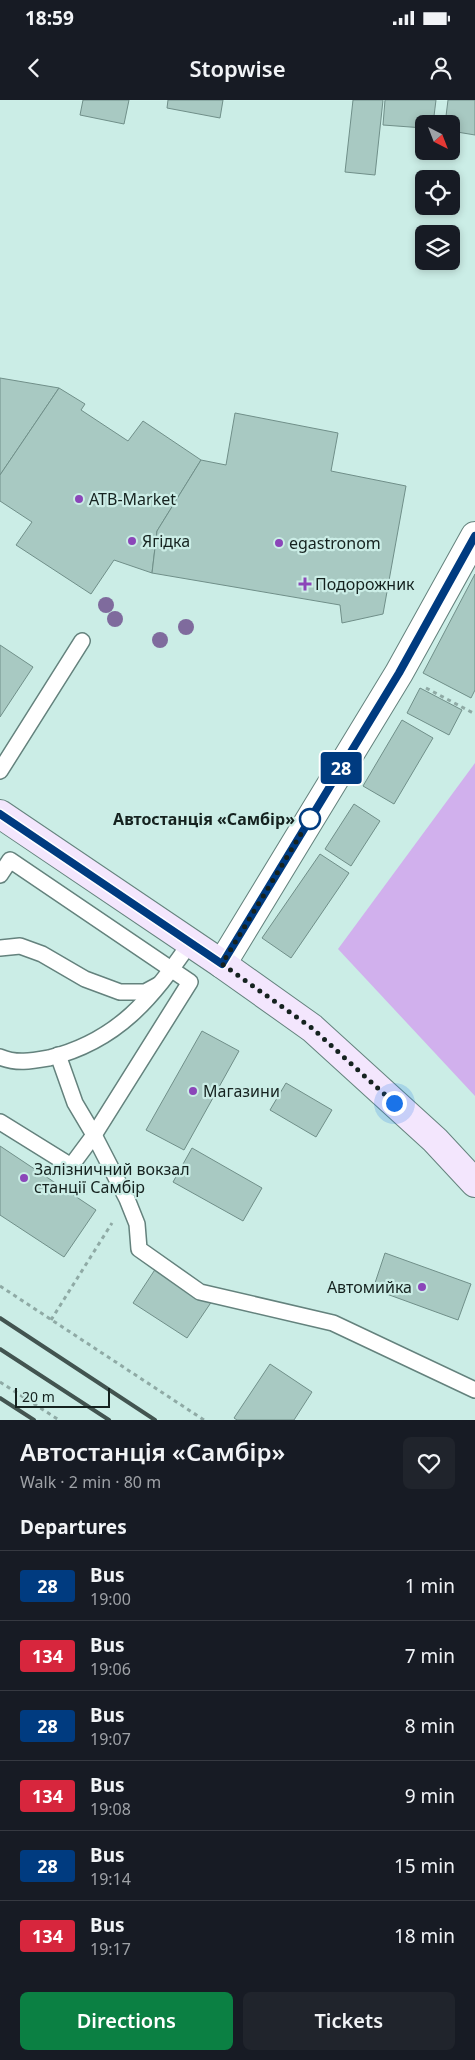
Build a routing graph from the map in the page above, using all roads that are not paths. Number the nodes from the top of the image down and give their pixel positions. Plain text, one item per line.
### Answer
1 (475, 536) edge
2 (82, 640) dead end
3 (0, 772) edge
4 (0, 814) edge
5 (0, 875) edge
6 (190, 943) junction
7 (0, 948) edge
8 (222, 964) junction
9 (171, 969) junction
10 (162, 983) junction
11 (58, 1055) junction
12 (0, 1057) edge
13 (0, 1122) edge
14 (94, 1135) junction
15 (475, 1183) edge
16 (475, 1390) edge

1 - 8 street
2 - 3 lane
4 - 6 main road
5 - 9 lane
6 - 8 main road
6 - 9 lane
7 - 10 lane
8 - 15 main road
9 - 10 lane
9 - 14 lane
10 - 11 lane
11 - 12 lane
11 - 14 lane
13 - 14 lane
14 - 16 lane

